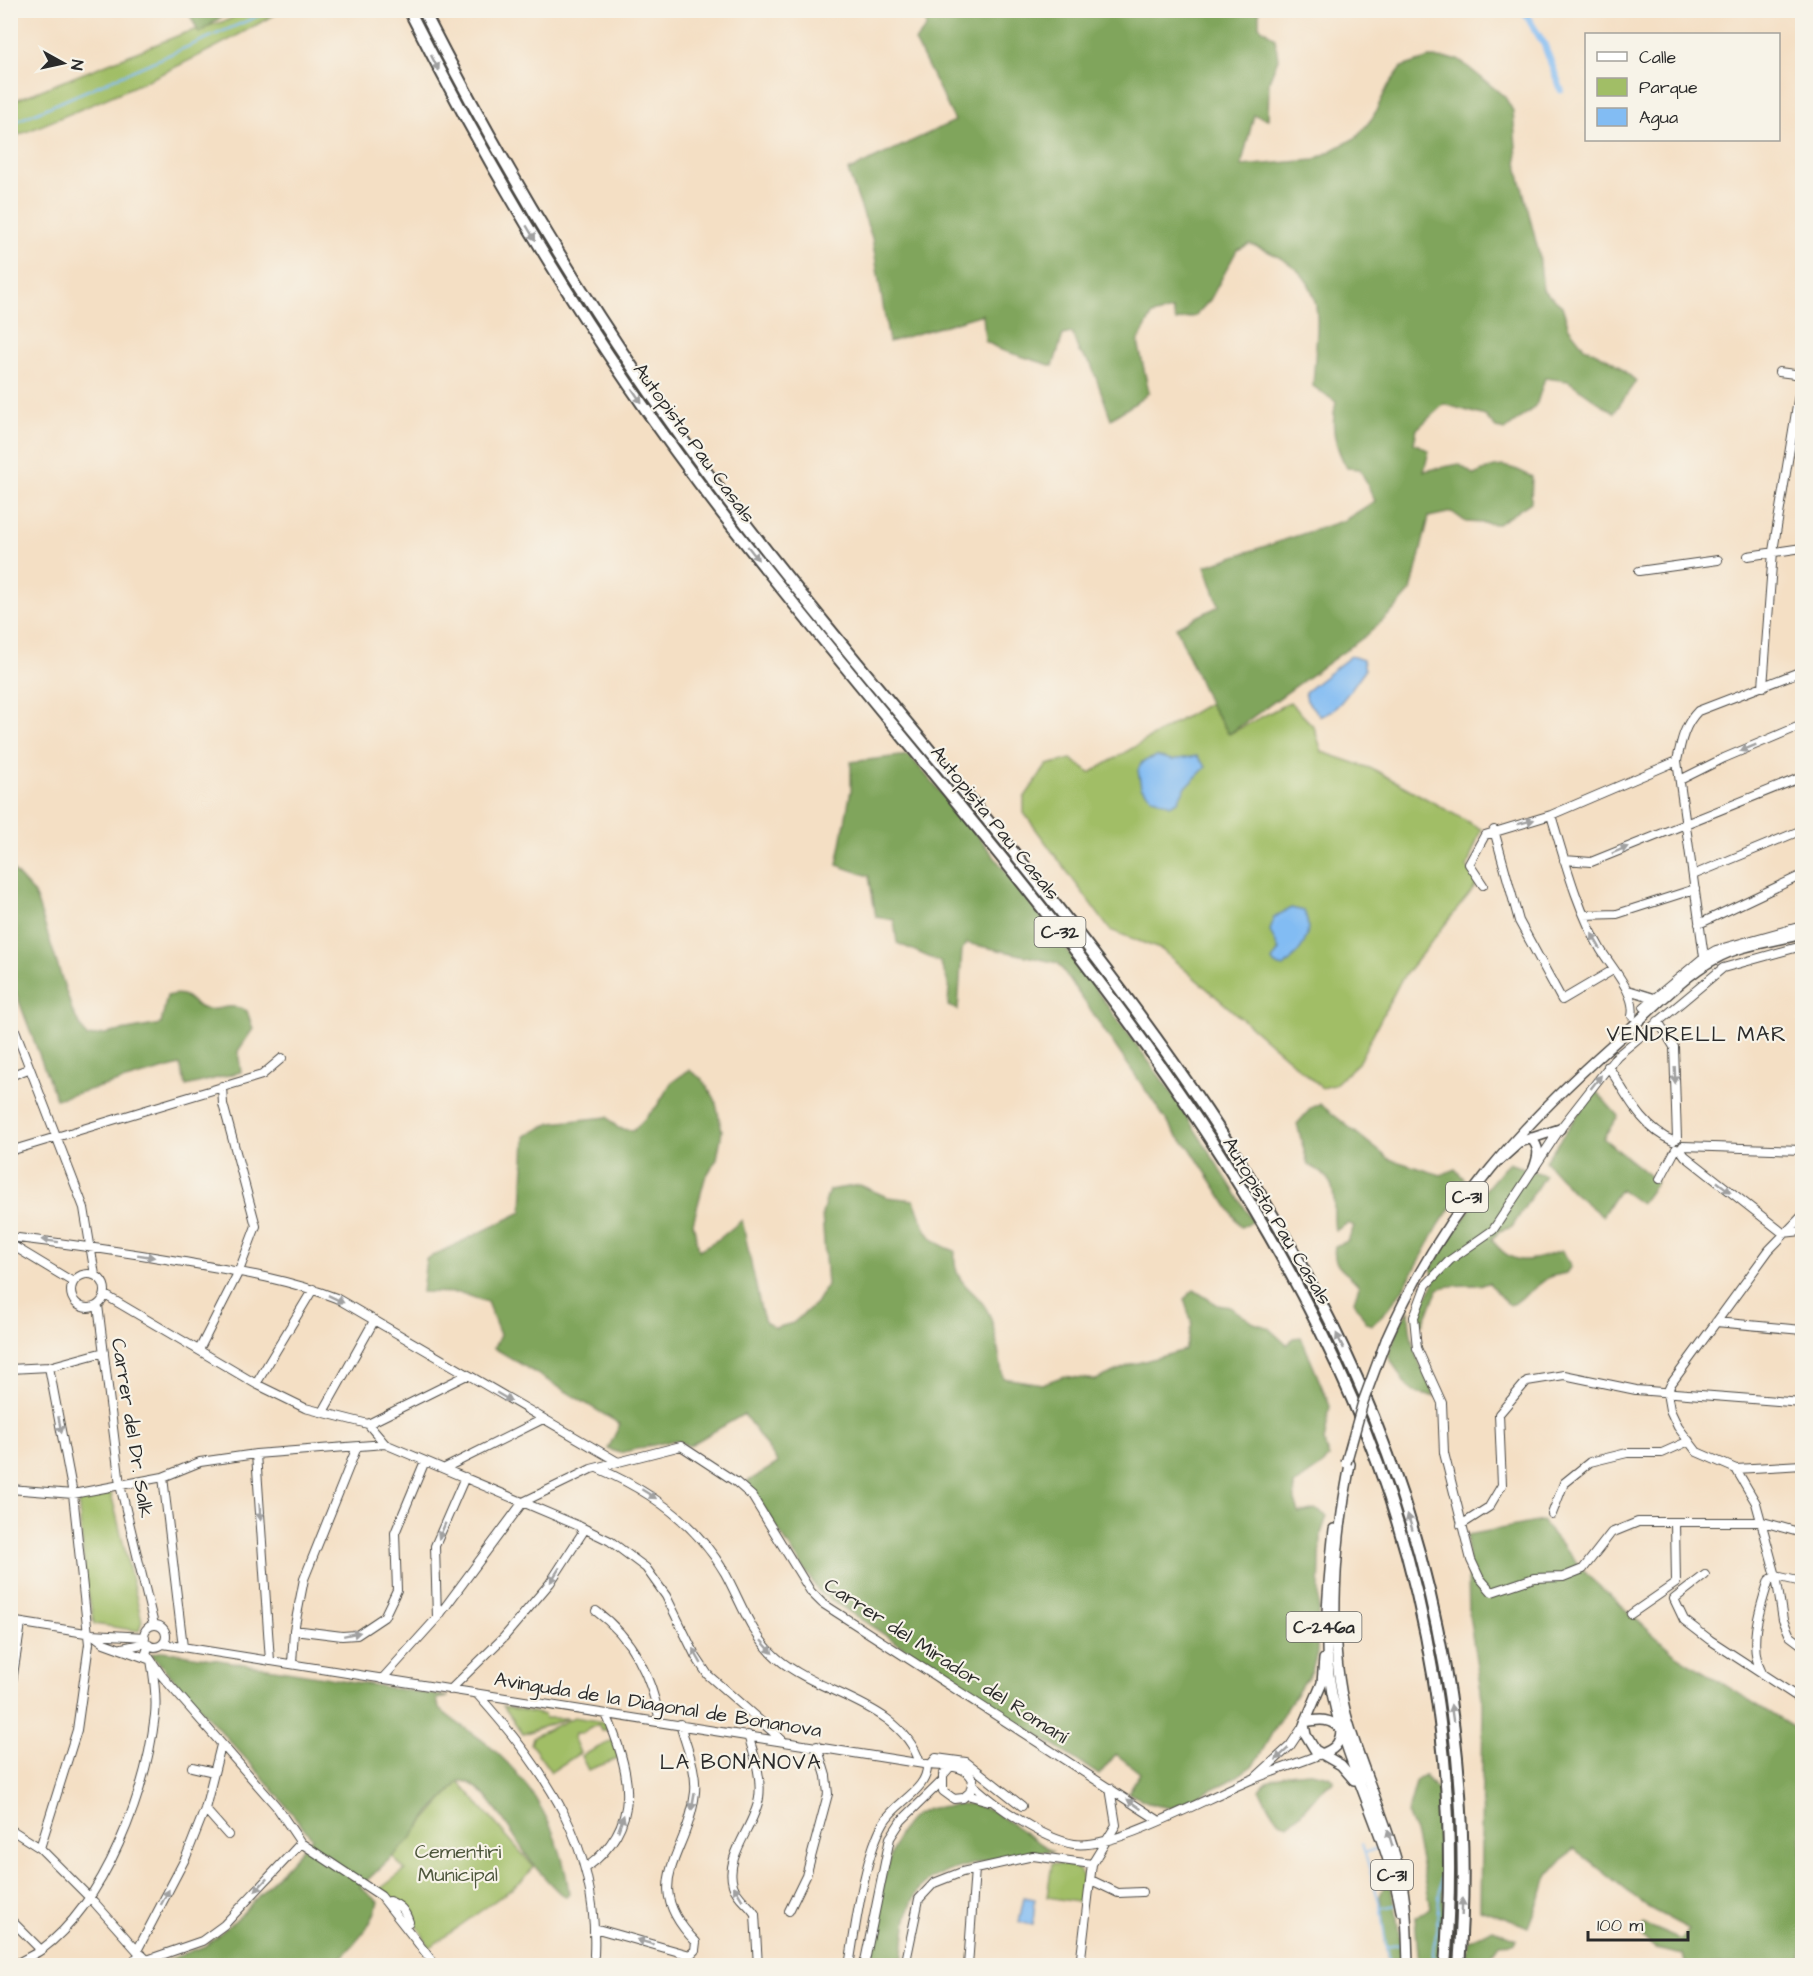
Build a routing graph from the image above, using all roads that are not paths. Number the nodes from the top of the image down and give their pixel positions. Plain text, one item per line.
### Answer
1 (409, 10) edge
2 (423, 10) edge
3 (1779, 372) dead end
4 (1803, 376) edge
5 (1803, 548) edge
6 (1773, 551) junction
7 (1748, 556) dead end
8 (1718, 560) dead end
9 (1639, 571) dead end
10 (1803, 671) edge
11 (1762, 687) junction
12 (1803, 726) edge
13 (1677, 761) junction
14 (1803, 777) edge
15 (1680, 780) junction
16 (1551, 815) junction
17 (1686, 822) junction
18 (1803, 830) edge
19 (1494, 831) junction
20 (1564, 860) junction
21 (1693, 875) junction
22 (1803, 875) edge
23 (1483, 885) dead end
24 (1695, 889) junction
25 (1584, 915) junction
26 (1699, 924) junction
27 (1803, 926) edge
28 (1803, 936) edge
29 (1803, 946) edge
30 (1704, 957) junction
31 (1612, 970) junction
32 (1628, 990) junction
33 (1654, 998) junction
34 (1644, 1007) dead end
35 (1632, 1016) dead end
36 (10, 1017) edge
37 (1658, 1021) junction
38 (282, 1058) dead end
39 (1608, 1066) junction
40 (28, 1069) junction
41 (10, 1076) edge
42 (222, 1086) junction
43 (1560, 1129) junction
44 (56, 1136) junction
45 (1532, 1138) junction
46 (1678, 1145) junction
47 (1803, 1150) edge
48 (10, 1151) edge
49 (1500, 1160) junction
50 (1534, 1168) junction
51 (1660, 1179) dead end
52 (1803, 1216) edge
53 (1803, 1230) edge
54 (1783, 1233) junction
55 (10, 1237) edge
56 (10, 1244) edge
57 (89, 1246) junction
58 (239, 1271) junction
59 (95, 1275) junction
60 (73, 1282) junction
61 (313, 1289) junction
62 (105, 1295) junction
63 (98, 1305) junction
64 (374, 1321) junction
65 (1716, 1322) junction
66 (1803, 1330) edge
67 (1388, 1341) junction
68 (199, 1350) junction
69 (104, 1352) junction
70 (49, 1367) junction
71 (10, 1370) edge
72 (467, 1375) junction
73 (256, 1384) junction
74 (1667, 1393) junction
75 (1803, 1403) edge
76 (323, 1412) junction
77 (543, 1419) junction
78 (368, 1424) junction
79 (1689, 1441) junction
80 (385, 1444) junction
81 (357, 1447) junction
82 (256, 1454) junction
83 (425, 1461) junction
84 (618, 1462) junction
85 (1348, 1463) junction
86 (1803, 1465) edge
87 (444, 1468) junction
88 (597, 1468) junction
89 (1736, 1469) junction
90 (163, 1477) junction
91 (465, 1477) junction
92 (120, 1485) junction
93 (10, 1489) edge
94 (73, 1494) junction
95 (523, 1502) junction
96 (1552, 1514) dead end
97 (1675, 1522) junction
98 (1763, 1522) junction
99 (1461, 1525) junction
100 (1334, 1529) junction
101 (584, 1530) junction
102 (1803, 1533) edge
103 (1705, 1575) dead end
104 (1776, 1576) junction
105 (1803, 1582) edge
106 (596, 1611) dead end
107 (1631, 1614) dead end
108 (437, 1618) junction
109 (10, 1622) edge
110 (21, 1624) junction
111 (154, 1625) junction
112 (294, 1630) junction
113 (89, 1633) junction
114 (165, 1641) junction
115 (147, 1642) junction
116 (1803, 1645) edge
117 (183, 1647) junction
118 (120, 1648) junction
119 (1338, 1652) junction
120 (151, 1659) junction
121 (270, 1660) junction
122 (292, 1664) junction
123 (1763, 1675) junction
124 (382, 1679) junction
125 (450, 1690) junction
126 (10, 1694) edge
127 (478, 1695) junction
128 (1803, 1700) edge
129 (606, 1713) junction
130 (660, 1721) junction
131 (680, 1724) junction
132 (1305, 1724) junction
133 (1341, 1730) junction
134 (748, 1735) junction
135 (783, 1740) junction
136 (912, 1743) junction
137 (221, 1744) junction
138 (818, 1746) junction
139 (1321, 1754) junction
140 (901, 1760) junction
141 (926, 1764) junction
142 (192, 1767) dead end
143 (950, 1767) junction
144 (214, 1772) junction
145 (1255, 1778) junction
146 (942, 1780) junction
147 (973, 1785) junction
148 (1110, 1788) junction
149 (946, 1794) junction
150 (1363, 1794) junction
151 (967, 1795) junction
152 (925, 1800) junction
153 (1376, 1800) junction
154 (992, 1802) junction
155 (1022, 1806) dead end
156 (205, 1809) junction
157 (1158, 1820) junction
158 (10, 1829) edge
159 (228, 1835) dead end
160 (1107, 1841) junction
161 (301, 1843) junction
162 (40, 1848) junction
163 (1092, 1864) junction
164 (586, 1868) junction
165 (975, 1869) junction
166 (1091, 1880) junction
167 (1142, 1892) dead end
168 (88, 1896) junction
169 (789, 1911) dead end
170 (10, 1919) edge
171 (594, 1928) junction
172 (41, 1950) junction
173 (594, 1955) dead end
174 (143, 1957) edge
175 (1408, 1962) edge
176 (13, 1965) edge
177 (136, 1965) edge
178 (436, 1965) edge
179 (758, 1965) edge
180 (849, 1965) edge
181 (864, 1965) edge
182 (905, 1965) edge
183 (968, 1965) edge
184 (1012, 1965) edge
185 (1028, 1965) edge
186 (1080, 1965) edge
187 (1445, 1965) edge
188 (1459, 1965) edge

1 -> 187 highway, Autopista Pau Casals / C-32
188 -> 2 highway, Autopista Pau Casals / C-32
3 - 4 street
4 - 6 street
5 - 6 street
6 - 7 street
6 - 11 street
8 - 9 street
10 - 11 street
11 - 13 street
12 -> 15 street
13 - 15 street
13 - 16 street
14 - 17 street
15 - 17 street
19 -> 16 street
16 - 20 street
20 -> 17 street
17 - 21 street
18 - 21 street
19 - 23 street
19 - 31 street
20 - 25 street
21 - 24 street
22 - 26 street
24 - 25 street
24 - 26 street
31 -> 25 street
26 - 30 street
27 - 30 street
28 - 49 main road, C-31
28 - 67 main road, C-31
29 - 37 street
30 - 33 street
31 - 32 street
32 - 33 street
32 - 35 street
33 - 34 street
36 - 40 street
37 - 39 street
37 -> 46 street
38 - 42 street
43 -> 39 street
39 - 46 street
40 - 41 street
40 - 44 street
42 - 44 street
42 - 58 street
43 - 45 main road
43 - 50 street
44 - 48 street
44 - 57 street
45 - 49 main road
45 - 50 main road
46 - 47 street
46 - 51 street
46 -> 54 street
49 - 67 main road, C-31
50 - 99 street
52 - 54 street
53 - 54 street
54 - 65 street
57 -> 55 street
56 - 60 street
57 -> 58 street
57 - 59 street
58 - 61 street
58 - 68 street
59 - 60 street
59 - 62 street
60 - 63 street
61 -> 64 street
61 - 73 street
62 - 63 street
62 - 68 street
63 - 69 street, Carrer del Dr. Salk
64 - 72 street
64 - 76 street
65 - 66 street
65 - 74 street
67 - 85 main road, C-31, bridge
68 - 73 street
69 - 70 street
69 - 92 street, Carrer del Dr. Salk
70 - 71 street
70 -> 94 street
72 -> 77 street
72 - 78 street
73 - 76 street
74 - 75 street
74 - 79 street
74 - 99 street
76 - 78 street
77 - 84 street
77 - 87 street
78 - 80 street
79 - 89 street
79 - 96 street
80 - 81 street
80 - 83 street
81 - 82 street
81 - 112 street
82 - 90 street
82 -> 121 street
83 - 87 street
112 -> 83 street
84 - 88 street
84 - 148 street, Carrer del Mirador del Romaní
85 - 100 main road, C-31
85 - 119 main road, C-31
86 - 89 street
87 - 91 street
88 - 95 street
88 -> 136 street
89 - 98 street
90 - 92 street
90 - 117 street
91 - 95 street
91 -> 108 street
92 - 94 street
92 - 111 street, Carrer del Dr. Salk
93 - 94 street
94 - 113 street
95 - 101 street
95 - 108 street
97 - 98 street
97 - 99 street
97 - 107 street
98 - 102 street
98 - 104 street
100 - 132 main road, C-246a
100 - 133 main road, C-31
101 -> 125 street
135 -> 101 street
103 - 123 street
104 - 105 street
104 - 116 street
104 - 123 street
106 - 130 street
108 - 124 street
109 - 110 street
110 - 113 street
110 - 126 street
111 - 114 street
111 - 115 street
112 - 122 street
113 - 115 street
113 - 118 street
113 - 162 street
114 - 115 street
114 - 117 street, Avinguda de la Diagonal de Bonanova
115 - 118 street
115 - 120 street
117 - 121 street, Avinguda de la Diagonal de Bonanova
118 - 120 street
119 - 133 main road
119 - 153 main road, C-31
120 - 137 street
120 - 168 street
121 - 122 street, Avinguda de la Diagonal de Bonanova
122 - 124 street, Avinguda de la Diagonal de Bonanova
123 - 128 street
124 - 125 street, Avinguda de la Diagonal de Bonanova
125 - 127 street, Avinguda de la Diagonal de Bonanova
127 - 129 street, Avinguda de la Diagonal de Bonanova
127 - 164 street
129 - 130 street, Avinguda de la Diagonal de Bonanova
164 -> 129 street
130 - 131 street, Avinguda de la Diagonal de Bonanova
131 - 134 street, Avinguda de la Diagonal de Bonanova
131 -> 171 street
132 - 133 main road
132 - 139 main road
132 -> 145 street, C-246a
133 - 139 main road
133 - 150 main road, C-31
133 - 153 main road
134 - 135 street, Avinguda de la Diagonal de Bonanova
179 -> 134 street
135 - 138 street, Avinguda de la Diagonal de Bonanova
136 - 140 street
136 - 141 street
137 - 144 street
137 - 161 street
138 - 140 street, Avinguda de la Diagonal de Bonanova
138 - 169 street
139 - 145 street, C-246a
139 - 150 main road
140 - 141 street, Avinguda de la Diagonal de Bonanova
141 - 143 street
141 - 146 street
141 - 155 street
141 - 180 street
142 - 144 street
143 - 146 street
143 - 147 street
144 - 156 street
145 - 157 street, C-246a
146 - 149 street
146 - 152 street
147 - 151 street
147 - 154 street
157 -> 148 street, Carrer del Mirador del Romaní
148 - 160 street
149 - 151 street
149 - 152 street
150 - 175 main road, C-31
151 - 154 street
152 - 181 street
175 -> 153 main road, C-31
154 - 160 street, C-246a
156 - 159 street
174 -> 156 street
157 - 160 street, C-246a
158 - 162 street
160 - 163 street
161 -> 174 street
161 - 178 street
162 - 168 street
163 - 165 street
163 - 166 street
164 - 171 street
165 - 182 street
165 - 183 street
166 - 167 street
166 - 186 street
168 - 172 street
168 - 174 street
170 - 172 street
171 - 173 street
172 - 176 street
174 - 177 street
184 - 185 street

